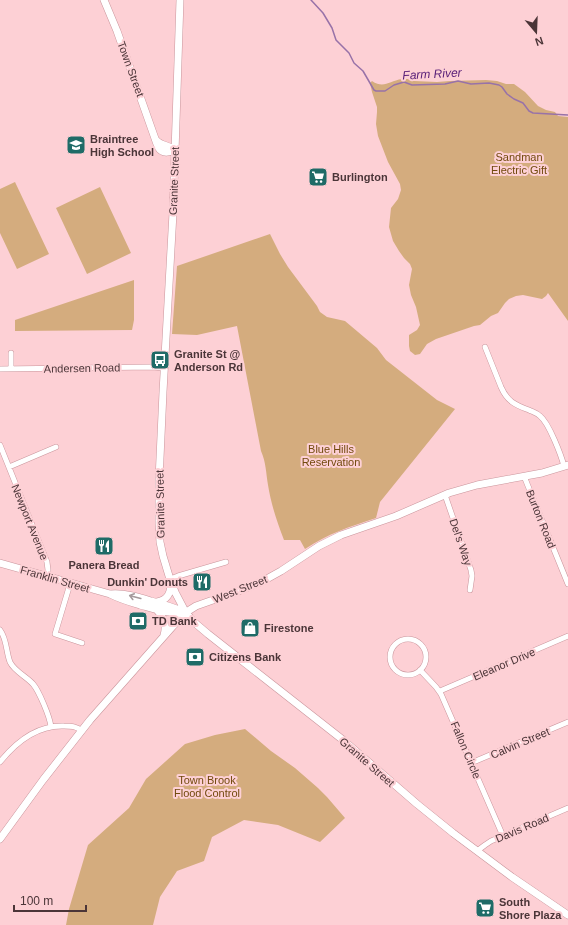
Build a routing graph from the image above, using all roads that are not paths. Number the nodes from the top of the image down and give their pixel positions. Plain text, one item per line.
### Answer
1 (104, 0) edge
2 (180, 0) edge
3 (175, 150) junction
4 (485, 347) dead end
5 (11, 353) dead end
6 (164, 368) junction
7 (0, 369) edge
8 (12, 369) junction
9 (0, 444) edge
10 (56, 447) dead end
11 (566, 466) edge
12 (9, 467) junction
13 (524, 476) junction
14 (444, 495) junction
15 (226, 562) dead end
16 (0, 563) edge
17 (48, 577) junction
18 (171, 581) junction
19 (70, 584) junction
20 (568, 584) edge
21 (470, 590) dead end
22 (110, 594) junction
23 (155, 602) junction
24 (157, 610) junction
25 (186, 613) junction
26 (0, 630) edge
27 (568, 636) edge
28 (163, 637) junction
29 (82, 643) dead end
30 (420, 670) junction
31 (440, 692) junction
32 (568, 722) edge
33 (51, 727) junction
34 (82, 731) junction
35 (0, 762) edge
36 (471, 763) junction
37 (568, 808) edge
38 (503, 836) junction
39 (0, 839) edge
40 (477, 851) junction
41 (568, 915) edge

1 - 3 main road, Town Street
2 - 3 main road, Granite Street
3 - 6 main road, Granite Street
4 - 11 street
5 - 8 street
6 - 8 street, Andersen Road
6 - 18 main road, Granite Street
7 - 8 street, Andersen Road
9 - 12 street, Newport Avenue
10 - 12 street
11 - 13 main road, West Street
12 - 17 street, Newport Avenue
13 - 14 main road, West Street
13 - 20 street, Burton Road
14 - 21 street, Del's Way
14 - 25 main road, West Street
15 - 18 street
16 - 17 main road, Franklin Street
17 - 19 main road, Franklin Street
18 - 23 main road
18 - 25 main road, Granite Street
19 - 22 main road, Franklin Street
19 - 29 street
23 -> 22 main road, Franklin Street
22 - 24 main road, Franklin Street
23 - 25 main road, Franklin Street
24 - 25 main road, Franklin Street
24 - 28 main road
25 - 28 main road, West Street
25 - 40 main road, Granite Street
26 - 33 street
27 - 31 street, Eleanor Drive
28 - 34 main road, West Street
30 - 30 street
30 - 31 street, Fallon Circle
31 - 36 street, Fallon Circle
32 - 36 street, Calvin Street
33 - 34 street
33 - 35 street
34 - 39 main road, West Street
36 - 38 street, Fallon Circle
37 - 38 street, Davis Road
38 - 40 street, Davis Road
40 - 41 main road, Granite Street

